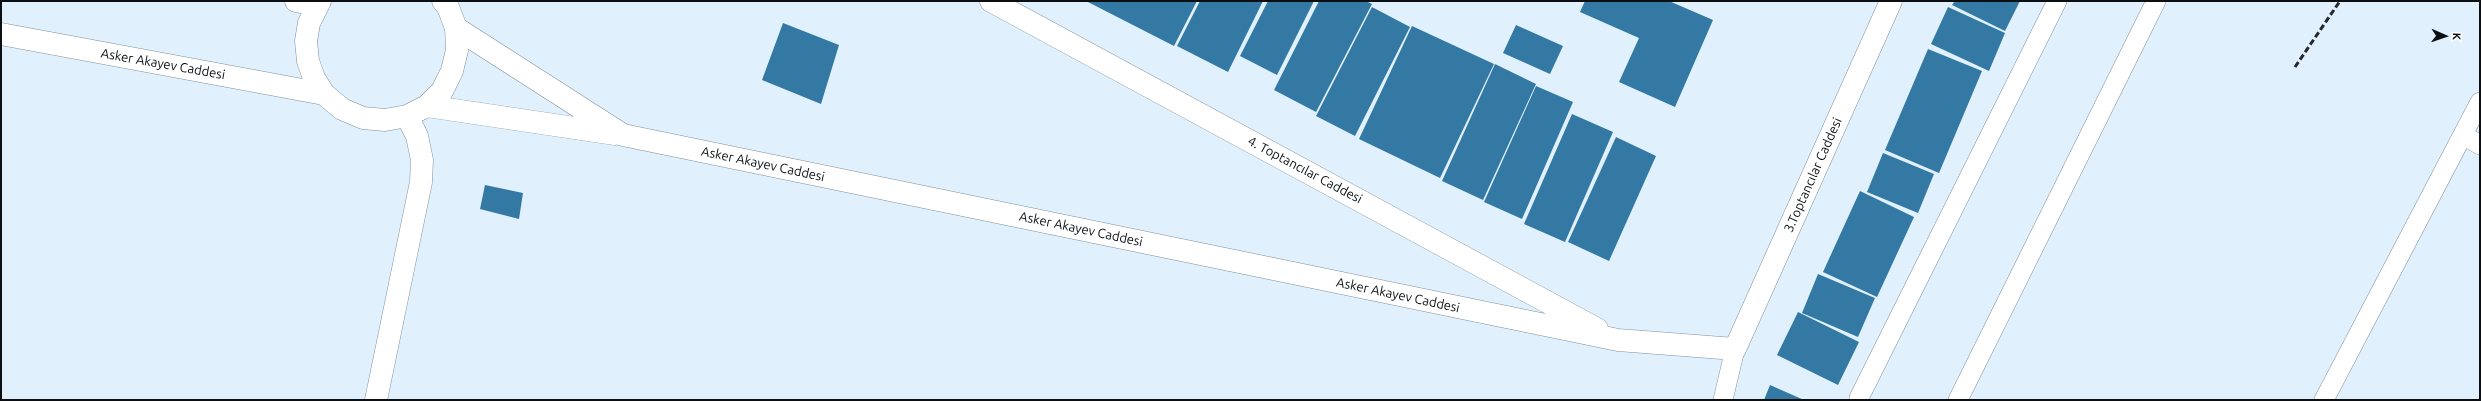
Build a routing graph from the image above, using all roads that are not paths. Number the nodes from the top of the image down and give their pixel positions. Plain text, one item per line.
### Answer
1 (296, 1) edge
2 (443, 1) edge
3 (991, 1) edge
4 (1891, 1) edge
5 (2057, 1) edge
6 (2156, 1) edge
7 (319, 3) edge
8 (456, 28) junction
9 (1, 34) edge
10 (324, 94) junction
11 (2480, 102) edge
12 (427, 106) junction
13 (407, 116) junction
14 (622, 135) junction
15 (2463, 135) junction
16 (2480, 146) edge
17 (1618, 340) junction
18 (1735, 349) junction
19 (1860, 398) dead end
20 (376, 400) edge
21 (1723, 400) edge
22 (1958, 400) edge
23 (2324, 400) edge

1 - 7 street, Asker Akayev Caddesi
2 - 8 street, Asker Akayev Caddesi
3 - 17 street, 4. Toptancılar Caddesi
4 - 18 street, 3.Toptancılar Caddesi
5 - 19 lane
6 - 22 lane
7 - 10 street, Asker Akayev Caddesi
8 - 12 street, Asker Akayev Caddesi
8 - 14 street, Asker Akayev Caddesi
9 - 10 street, Asker Akayev Caddesi
10 - 13 street, Asker Akayev Caddesi
11 - 15 lane
12 - 13 street, Asker Akayev Caddesi
12 - 14 street
13 - 20 street
14 - 17 street, Asker Akayev Caddesi
15 - 16 lane
15 - 23 lane
17 - 18 street, Asker Akayev Caddesi
18 - 21 lane

